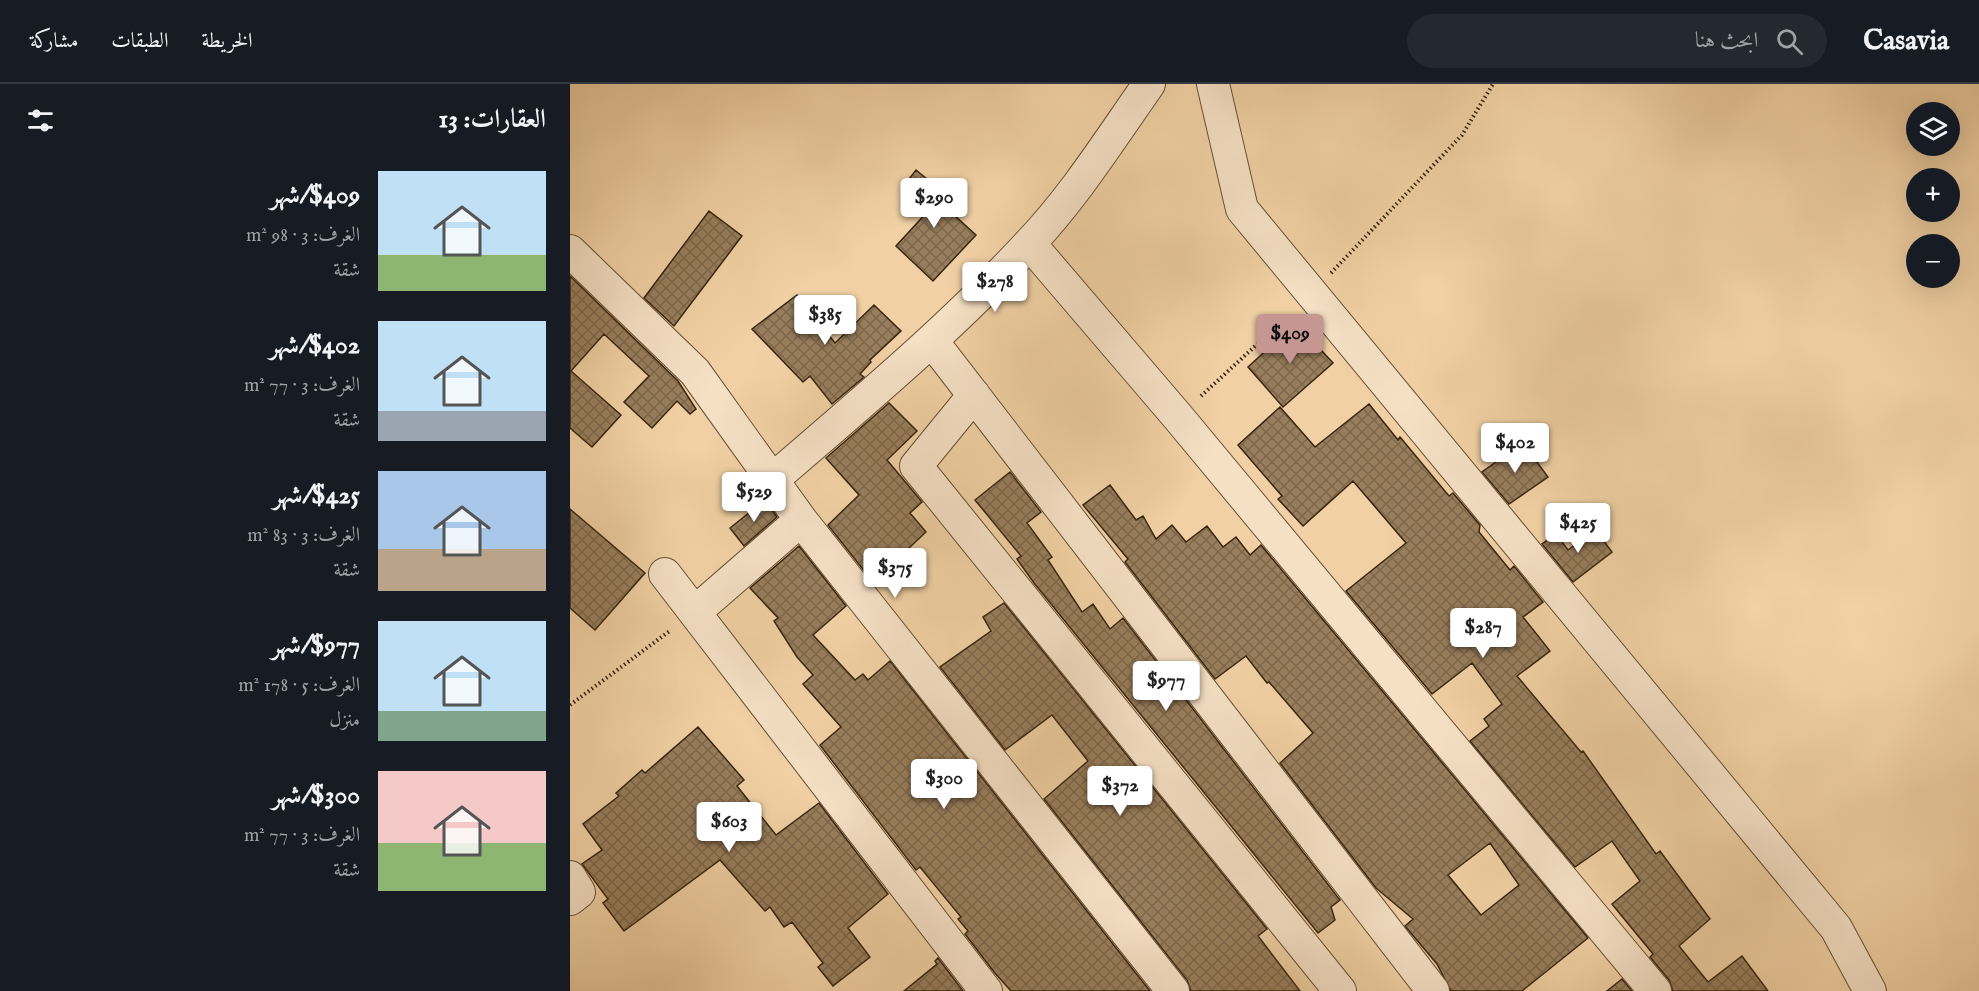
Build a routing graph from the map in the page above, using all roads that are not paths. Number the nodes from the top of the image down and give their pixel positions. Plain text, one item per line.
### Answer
1 (1149, 84) edge
2 (1213, 84) edge
3 (1030, 244) junction
4 (570, 251) edge
5 (932, 341) junction
6 (974, 395) junction
7 (772, 480) junction
8 (801, 520) junction
9 (665, 574) dead end
10 (695, 612) junction
11 (570, 877) edge
12 (570, 899) edge
13 (986, 991) edge
14 (1173, 991) edge
15 (1340, 991) edge
16 (1433, 991) edge
17 (1655, 991) edge
18 (1870, 991) edge

1 - 3 street
2 - 18 street
3 - 5 street
3 - 17 street
4 - 7 street
5 - 6 street
5 - 7 street
6 - 15 street
6 - 16 street
7 - 8 street
8 - 10 street
8 - 14 street
9 - 10 street
10 - 13 street
11 - 12 street

